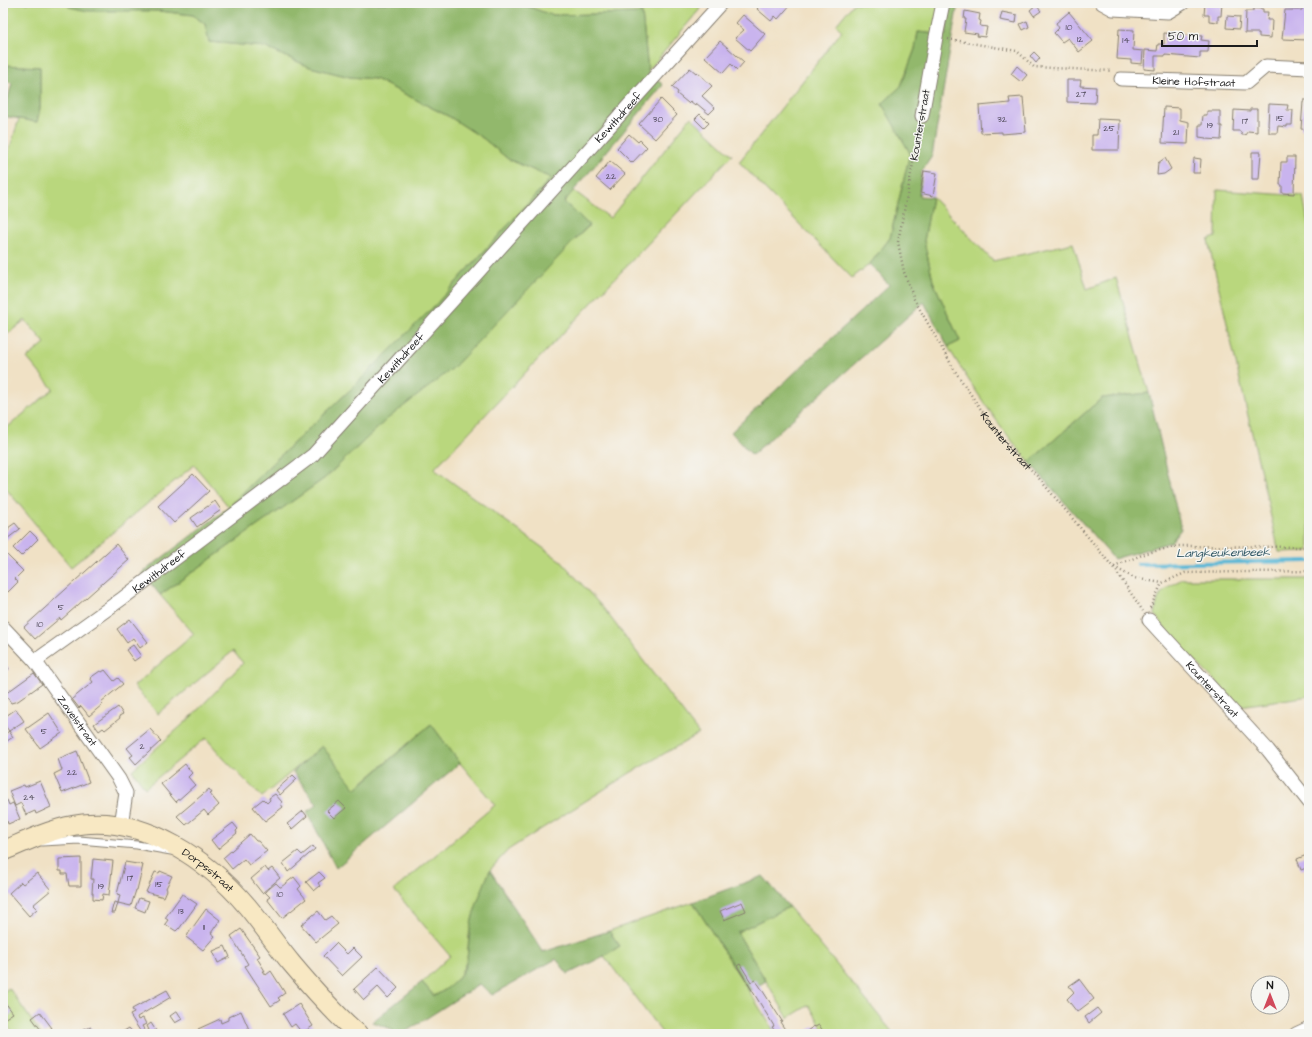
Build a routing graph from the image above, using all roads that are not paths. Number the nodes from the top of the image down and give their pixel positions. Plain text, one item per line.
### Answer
1 (721, 3) edge
2 (943, 3) edge
3 (1102, 3) edge
4 (1183, 3) edge
5 (1309, 68) edge
6 (1121, 78) road end
7 (922, 116) road end
8 (1150, 620) road end
9 (3, 627) edge
10 (34, 661) junction
11 (1309, 802) edge
12 (121, 825) junction
13 (20, 844) junction
14 (3, 851) edge
15 (187, 854) junction
16 (1309, 1028) edge
17 (358, 1034) edge
18 (1296, 1034) edge

1 - 10 street, Kewithdreef
2 - 7 street, Kounterstraat
3 - 4 street
5 - 6 street, Kleine Hofstraat
8 - 11 street, Kounterstraat
9 - 10 street, Zavelstraat
10 - 12 street, Zavelstraat
12 - 13 street, Dorpsstraat
12 - 15 street, Dorpsstraat
13 - 14 street, Dorpsstraat
13 - 15 lane
15 - 17 street, Dorpsstraat
16 - 18 street

